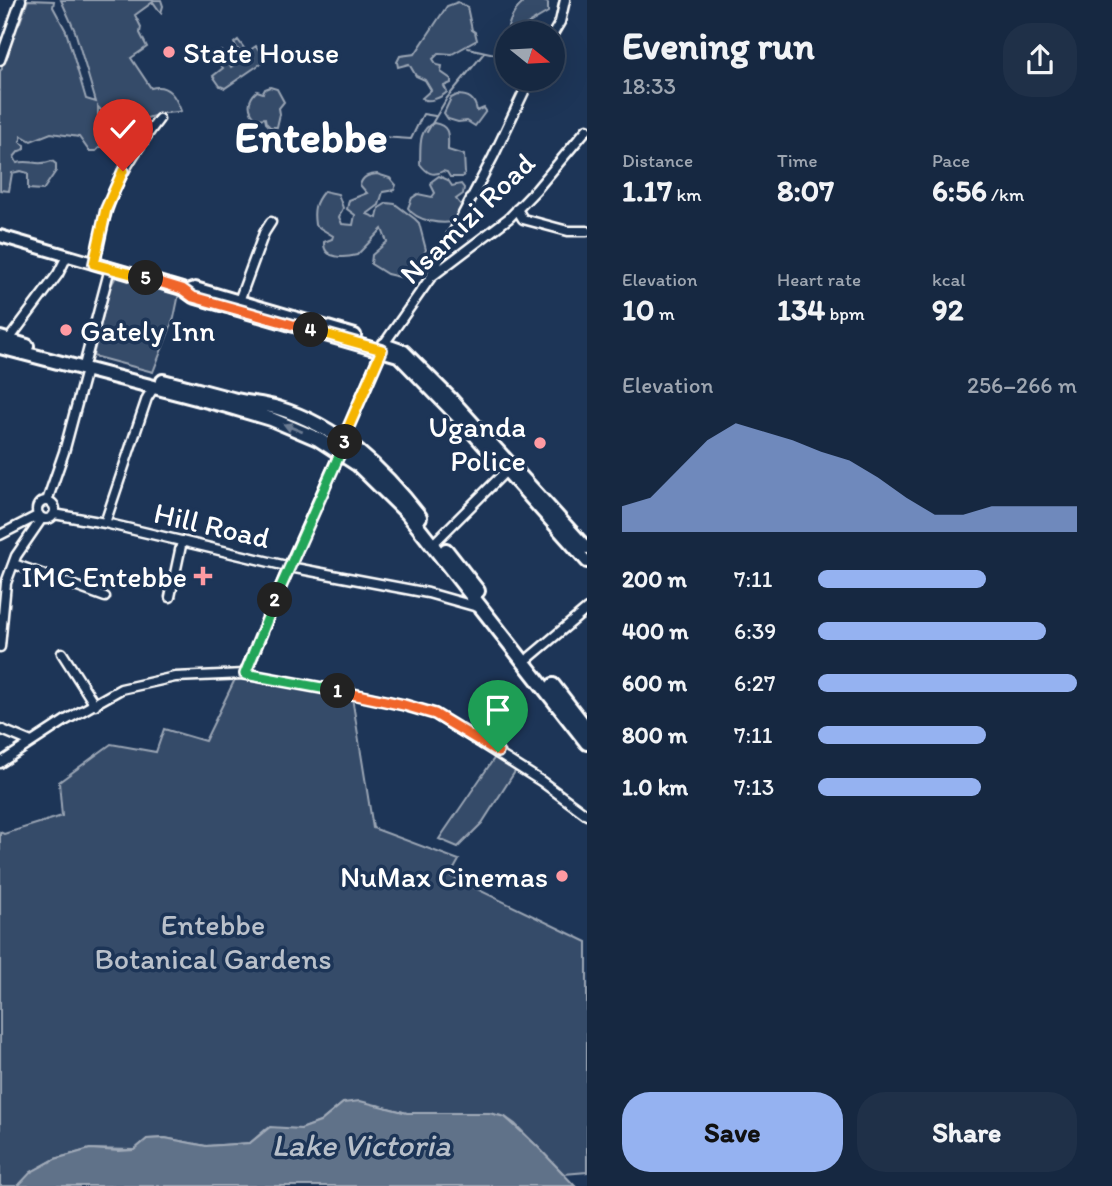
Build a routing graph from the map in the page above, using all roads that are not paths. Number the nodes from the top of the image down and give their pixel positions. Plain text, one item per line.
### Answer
1 (21, 0) edge
2 (565, 0) edge
3 (560, 21) edge
4 (0, 60) edge
5 (524, 91) edge
6 (159, 119) dead end
7 (587, 128) edge
8 (517, 209) junction
9 (271, 222) dead end
10 (587, 231) edge
11 (0, 236) edge
12 (67, 256) junction
13 (94, 264) junction
14 (110, 268) junction
15 (431, 277) junction
16 (186, 291) junction
17 (239, 301) junction
18 (2, 345) edge
19 (383, 347) junction
20 (86, 366) junction
21 (154, 387) junction
22 (343, 446) junction
23 (508, 468) junction
24 (47, 501) junction
25 (54, 514) junction
26 (41, 517) junction
27 (106, 523) junction
28 (0, 535) edge
29 (438, 540) junction
30 (182, 541) junction
31 (587, 548) edge
32 (587, 562) edge
33 (14, 564) junction
34 (289, 566) junction
35 (105, 597) dead end
36 (170, 597) dead end
37 (481, 608) junction
38 (587, 609) edge
39 (0, 647) edge
40 (62, 653) dead end
41 (530, 657) junction
42 (245, 674) junction
43 (95, 705) junction
44 (0, 729) edge
45 (587, 729) edge
46 (31, 743) junction
47 (587, 743) edge
48 (0, 763) edge
49 (587, 815) edge

1 - 4 street
2 - 3 street
5 - 15 street
6 - 13 street
7 - 8 street, Nsamizi Road
8 - 10 street
8 - 15 street, Nsamizi Road
9 - 17 street
11 - 12 main road
12 - 13 main road
12 - 18 street
13 - 14 main road
14 - 16 main road
14 - 20 street
15 - 19 street, Nsamizi Road
16 - 17 main road
16 - 19 main road
17 - 19 main road
18 - 20 highway
19 - 22 street, Nsamizi Road
19 - 23 main road
20 - 21 highway
20 - 22 highway
20 - 24 street
22 -> 21 highway
21 - 27 street
22 - 29 highway
22 - 34 street, Nsamizi Road
22 - 37 highway
23 - 29 street
23 - 31 main road
23 - 32 main road
24 - 25 street
24 - 26 street
25 - 26 street
25 - 27 street, Hill Road
26 - 28 street
26 - 33 street
27 - 30 street, Hill Road
29 - 41 highway
30 - 34 street, Hill Road
30 - 36 street
33 - 35 street
33 - 39 street
34 - 37 street, Hill Road
34 - 42 street, Nsamizi Road
37 - 47 highway
38 - 41 street
40 - 43 street
41 - 45 highway
42 - 43 street
42 - 49 street
43 - 46 street
44 - 46 street
46 - 48 street

